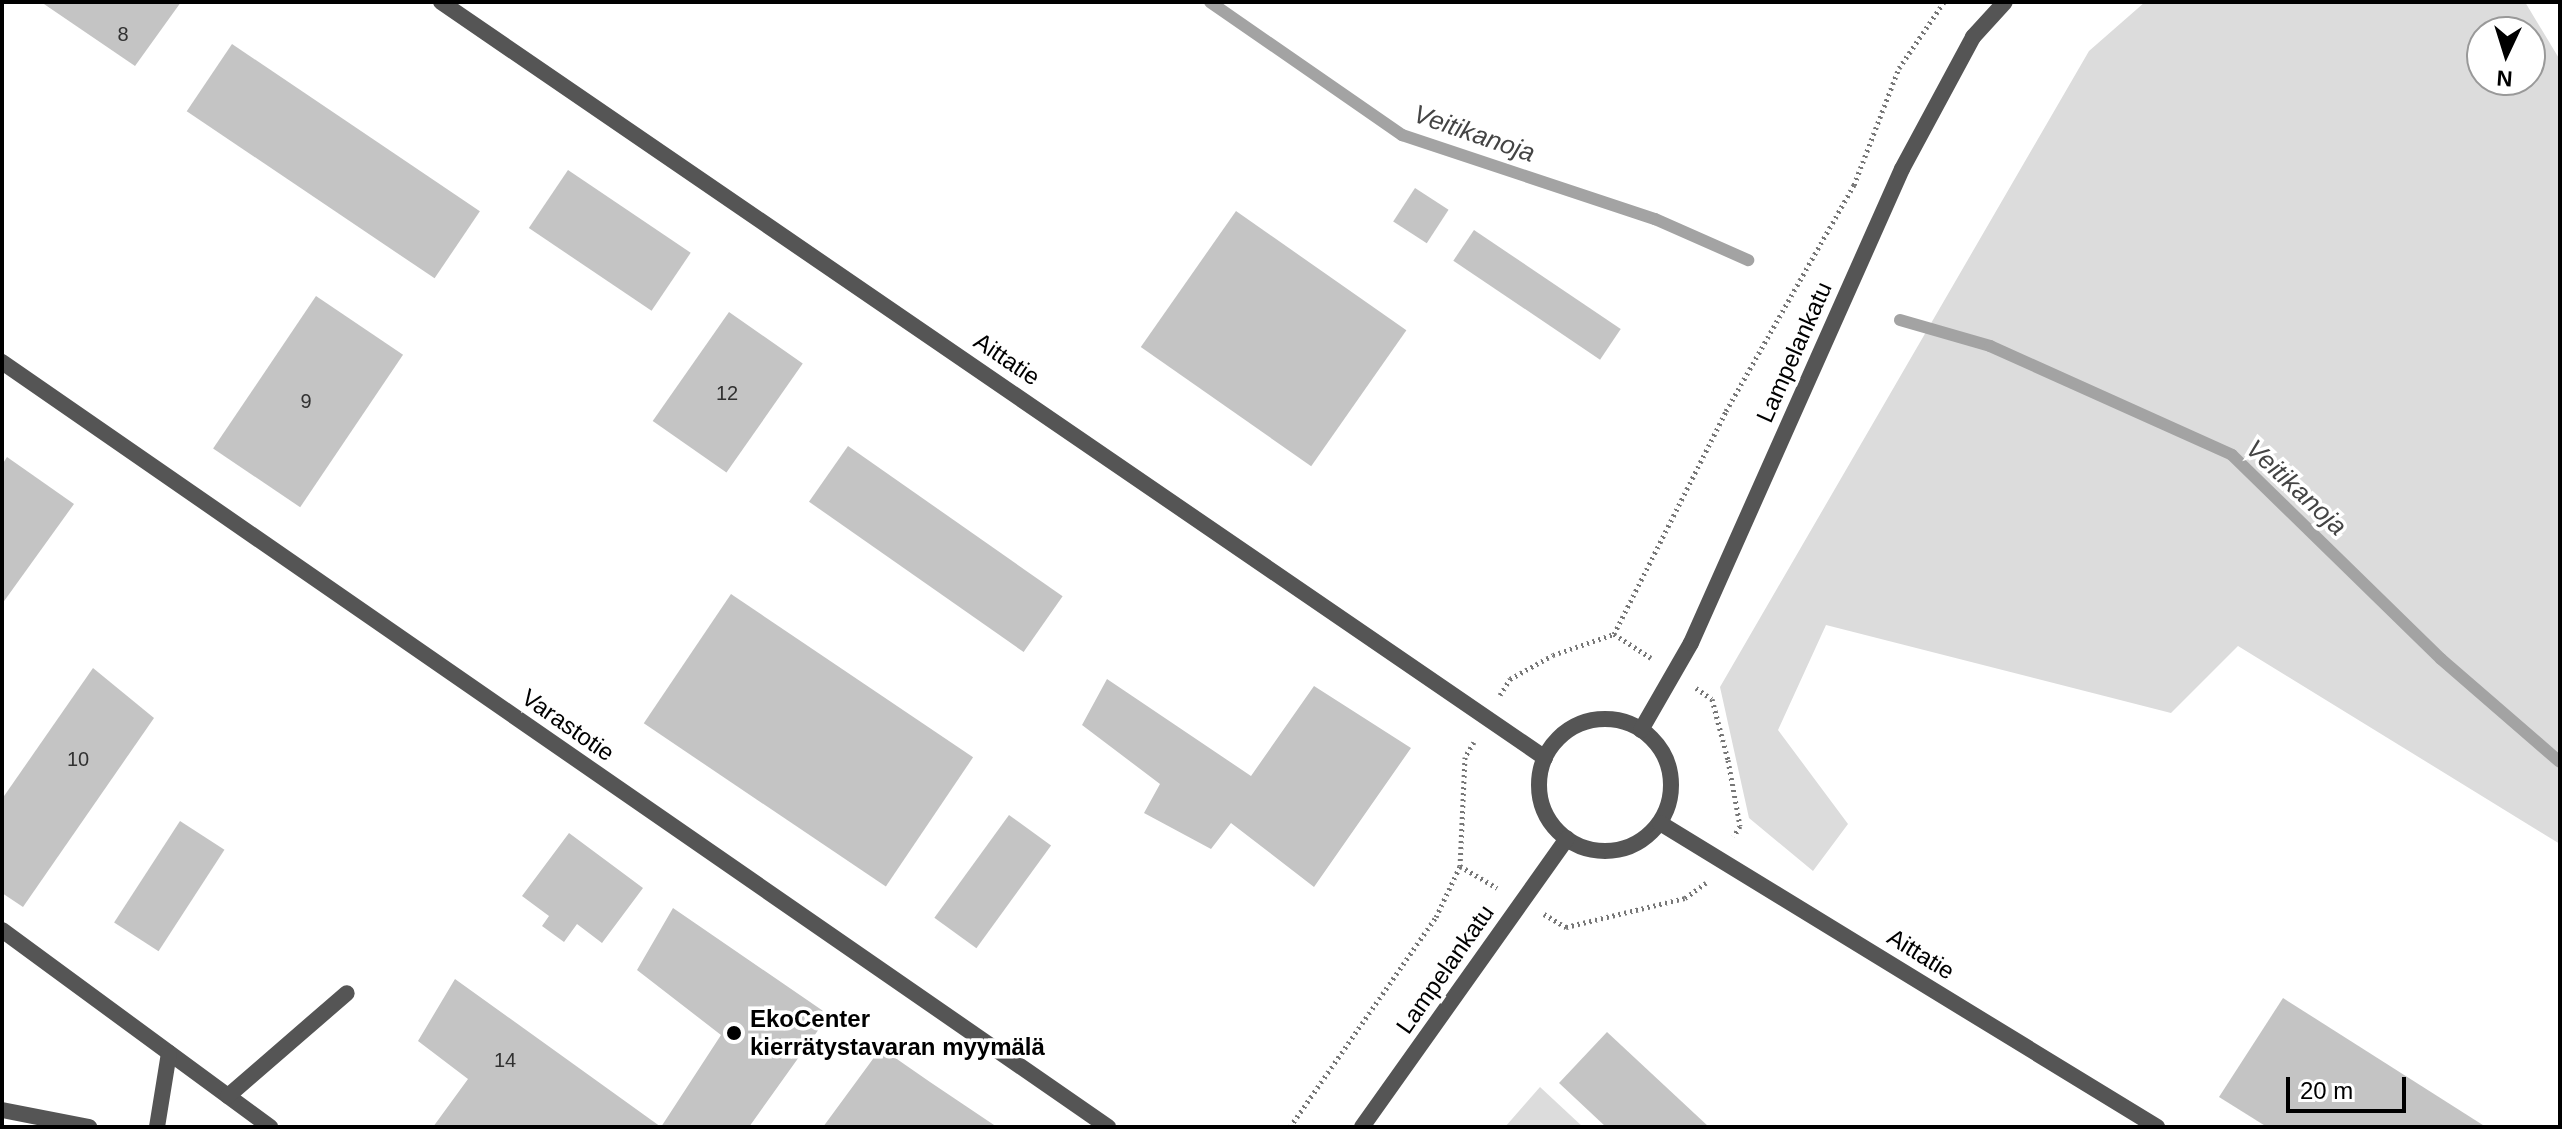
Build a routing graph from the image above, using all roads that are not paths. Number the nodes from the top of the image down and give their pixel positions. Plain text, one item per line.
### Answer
1 (441, 2) edge
2 (2005, 2) edge
3 (2, 362) edge
4 (1641, 730) junction
5 (1545, 758) junction
6 (1660, 823) junction
7 (1567, 839) junction
8 (2, 930) edge
9 (347, 993) dead end
10 (169, 1053) junction
11 (228, 1096) junction
12 (2, 1110) edge
13 (89, 1127) edge
14 (157, 1127) edge
15 (270, 1127) edge
16 (1108, 1127) edge
17 (1362, 1127) edge
18 (2157, 1127) edge

1 - 5 street, Aittatie
2 - 4 street, Lampelankatu
3 - 16 street, Varastotie
4 - 5 street
4 - 6 street
5 - 7 street
6 - 7 street
6 - 18 street, Aittatie
7 - 17 street, Lampelankatu
8 - 10 street
9 - 11 street
10 - 11 street
10 - 14 street
11 - 15 street
12 - 13 street

